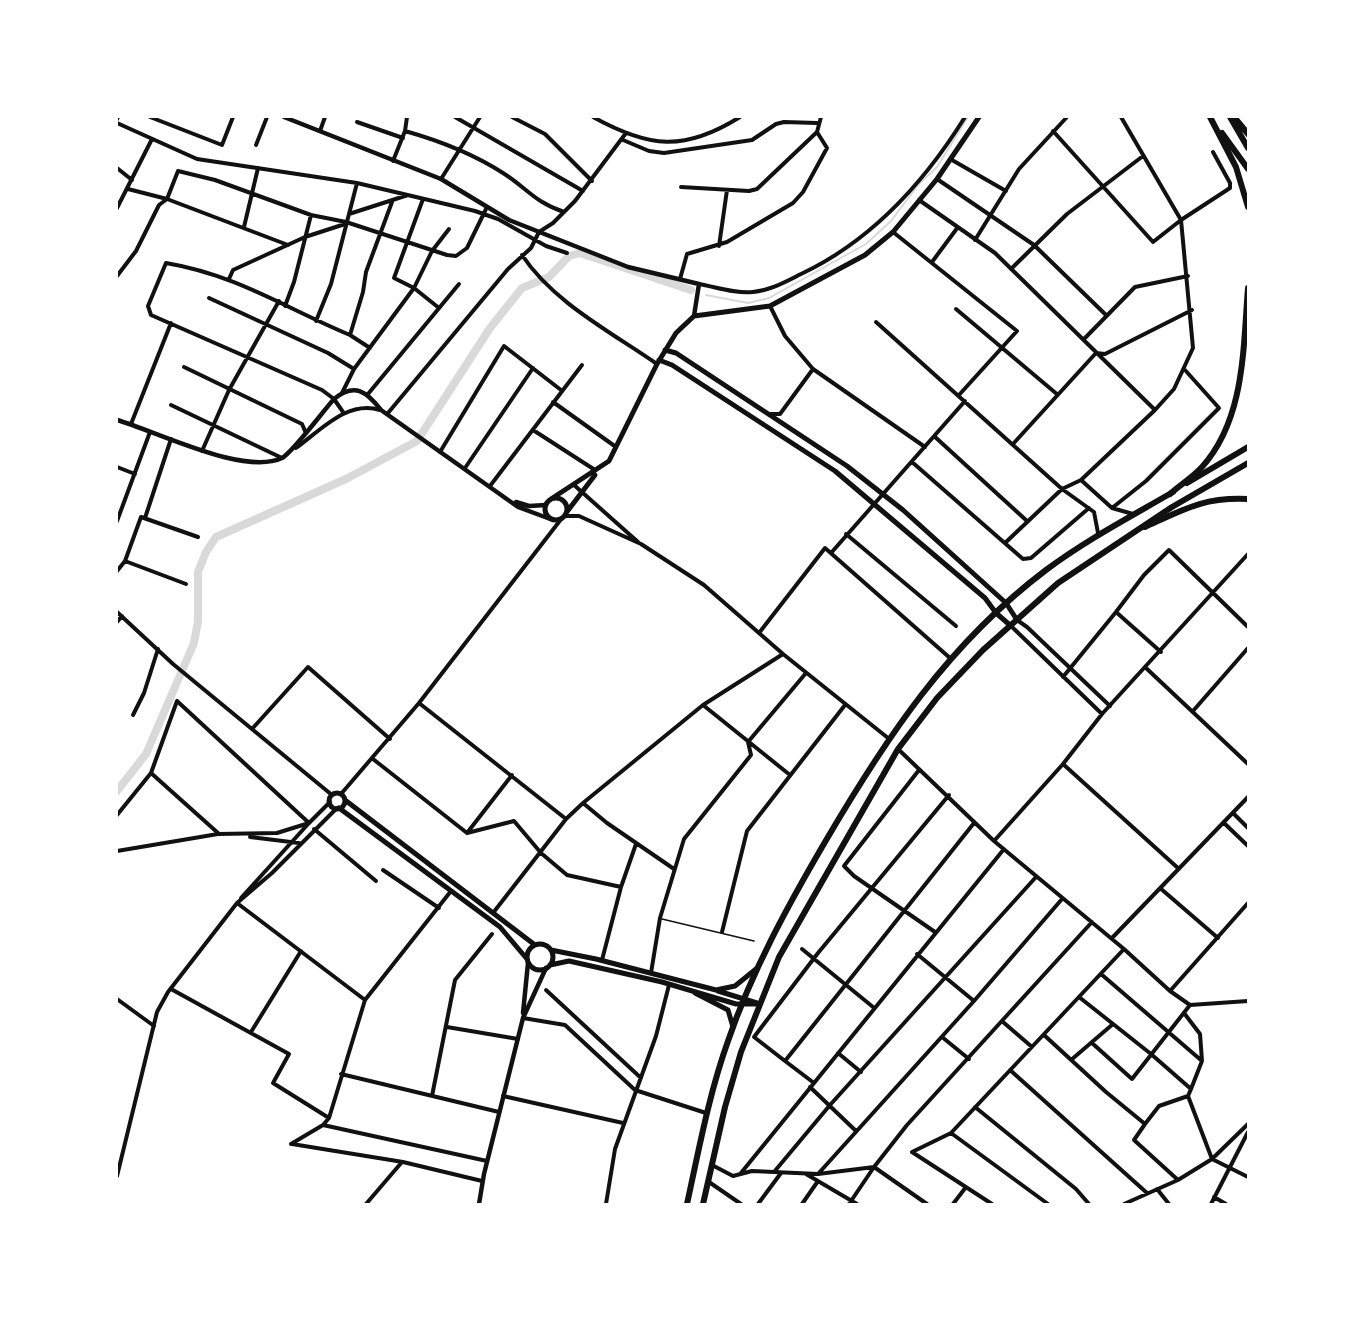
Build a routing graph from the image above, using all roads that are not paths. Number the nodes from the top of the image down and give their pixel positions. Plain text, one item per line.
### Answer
1 (150, 117) edge
2 (233, 117) edge
3 (267, 117) edge
4 (284, 117) edge
5 (325, 117) edge
6 (407, 117) edge
7 (455, 117) edge
8 (480, 117) edge
9 (512, 117) edge
10 (593, 117) edge
11 (740, 117) edge
12 (821, 117) edge
13 (965, 117) edge
14 (979, 117) edge
15 (1066, 117) edge
16 (1121, 117) edge
17 (1210, 117) edge
18 (1230, 117) edge
19 (1234, 117) edge
20 (117, 119) edge
21 (357, 122) dead end
22 (817, 123) junction
23 (473, 129) junction
24 (405, 131) junction
25 (1053, 131) junction
26 (320, 132) junction
27 (817, 132) junction
28 (626, 133) junction
29 (1248, 134) edge
30 (403, 138) junction
31 (152, 139) junction
32 (623, 140) junction
33 (256, 145) dead end
34 (1248, 148) edge
35 (458, 151) junction
36 (1213, 152) dead end
37 (1143, 156) junction
38 (952, 160) junction
39 (393, 161) junction
40 (117, 168) edge
41 (258, 168) junction
42 (1248, 169) edge
43 (441, 179) junction
44 (938, 179) junction
45 (132, 180) junction
46 (592, 181) junction
47 (357, 183) junction
48 (681, 187) dead end
49 (128, 189) junction
50 (1102, 189) junction
51 (727, 190) junction
52 (583, 191) junction
53 (1006, 191) junction
54 (253, 194) junction
55 (409, 195) junction
56 (167, 198) junction
57 (423, 199) junction
58 (919, 200) junction
59 (392, 202) junction
60 (1248, 207) edge
61 (117, 208) edge
62 (486, 209) junction
63 (564, 212) junction
64 (349, 214) junction
65 (311, 215) junction
66 (991, 215) junction
67 (1181, 220) junction
68 (346, 223) junction
69 (244, 227) junction
70 (958, 227) junction
71 (449, 229) dead end
72 (893, 232) junction
73 (539, 233) junction
74 (380, 234) junction
75 (305, 237) junction
76 (975, 240) junction
77 (407, 243) junction
78 (288, 245) junction
79 (1034, 245) junction
80 (719, 246) junction
81 (432, 250) junction
82 (567, 253) dead end
83 (522, 255) junction
84 (932, 262) junction
85 (1011, 269) junction
86 (117, 276) edge
87 (1188, 276) junction
88 (230, 279) junction
89 (680, 281) junction
90 (459, 284) dead end
91 (699, 284) junction
92 (414, 288) junction
93 (1248, 288) edge
94 (209, 298) dead end
95 (279, 301) junction
96 (285, 306) junction
97 (770, 306) junction
98 (439, 308) junction
99 (956, 309) dead end
100 (1192, 309) junction
101 (1106, 315) junction
102 (694, 316) junction
103 (316, 321) junction
104 (876, 322) dead end
105 (171, 323) junction
106 (265, 326) junction
107 (350, 335) junction
108 (1084, 339) junction
109 (1002, 347) junction
110 (370, 348) junction
111 (666, 350) junction
112 (1096, 353) junction
113 (248, 356) junction
114 (658, 362) junction
115 (582, 365) dead end
116 (184, 367) dead end
117 (533, 368) junction
118 (354, 369) junction
119 (813, 369) junction
120 (1185, 370) junction
121 (229, 390) junction
122 (561, 390) junction
123 (342, 393) junction
124 (368, 393) junction
125 (959, 395) junction
126 (1058, 395) junction
127 (334, 399) junction
128 (965, 401) junction
129 (553, 402) junction
130 (171, 405) dead end
131 (381, 410) junction
132 (1155, 410) junction
133 (343, 412) junction
134 (388, 413) junction
135 (769, 414) junction
136 (117, 420) edge
137 (131, 424) junction
138 (214, 424) junction
139 (533, 430) junction
140 (304, 431) junction
141 (150, 432) junction
142 (934, 436) junction
143 (171, 439) junction
144 (1013, 444) junction
145 (925, 447) junction
146 (1248, 447) edge
147 (617, 448) junction
148 (202, 452) junction
149 (439, 452) junction
150 (283, 457) junction
151 (912, 462) junction
152 (1248, 463) edge
153 (117, 467) edge
154 (465, 468) junction
155 (597, 471) junction
156 (135, 474) junction
157 (1081, 480) junction
158 (574, 485) junction
159 (490, 486) junction
160 (1062, 489) junction
161 (582, 492) junction
162 (884, 494) junction
163 (1170, 494) junction
164 (503, 496) junction
165 (1248, 499) edge
166 (551, 500) junction
167 (873, 503) junction
168 (546, 505) junction
169 (1089, 508) junction
170 (1112, 508) junction
171 (1133, 514) junction
172 (565, 516) junction
173 (145, 518) junction
174 (117, 520) edge
175 (552, 520) junction
176 (1027, 521) junction
177 (1145, 527) junction
178 (846, 534) junction
179 (1098, 534) junction
180 (198, 537) dead end
181 (1005, 543) junction
182 (641, 544) junction
183 (831, 553) junction
184 (1248, 554) edge
185 (125, 561) junction
186 (117, 572) edge
187 (186, 584) dead end
188 (1213, 593) junction
189 (1006, 603) junction
190 (117, 612) edge
191 (1116, 612) junction
192 (996, 613) junction
193 (122, 616) junction
194 (1017, 620) junction
195 (117, 622) edge
196 (956, 626) dead end
197 (1011, 626) junction
198 (1248, 627) edge
199 (759, 633) junction
200 (1248, 648) edge
201 (158, 649) junction
202 (1161, 652) junction
203 (783, 654) junction
204 (950, 658) junction
205 (1146, 668) junction
206 (1069, 669) junction
207 (806, 673) junction
208 (1063, 677) junction
209 (420, 704) junction
210 (703, 705) junction
211 (844, 705) junction
212 (1110, 706) junction
213 (1192, 711) junction
214 (1102, 714) junction
215 (133, 715) dead end
216 (252, 729) junction
217 (888, 738) junction
218 (390, 739) junction
219 (748, 742) junction
220 (898, 749) junction
221 (373, 759) junction
222 (1063, 764) junction
223 (1248, 764) edge
224 (919, 770) junction
225 (151, 773) junction
226 (512, 775) junction
227 (790, 776) junction
228 (341, 794) junction
229 (332, 795) junction
230 (949, 795) junction
231 (1248, 797) edge
232 (345, 800) junction
233 (330, 802) junction
234 (583, 803) junction
235 (338, 808) junction
236 (1233, 813) junction
237 (117, 814) edge
238 (566, 819) junction
239 (309, 823) junction
240 (974, 823) junction
241 (1224, 823) junction
242 (1248, 828) edge
243 (314, 829) junction
244 (467, 833) junction
245 (218, 834) junction
246 (244, 835) junction
247 (994, 841) junction
248 (290, 843) junction
249 (300, 843) junction
250 (636, 844) junction
251 (1248, 846) edge
252 (1004, 849) junction
253 (117, 851) edge
254 (541, 853) junction
255 (674, 869) junction
256 (1179, 869) junction
257 (383, 870) dead end
258 (1036, 877) junction
259 (376, 880) dead end
260 (621, 887) junction
261 (873, 888) junction
262 (1160, 888) junction
263 (452, 890) junction
264 (1062, 899) junction
265 (237, 903) junction
266 (1248, 903) edge
267 (439, 908) junction
268 (904, 909) junction
269 (493, 913) junction
270 (660, 918) junction
271 (1092, 922) junction
272 (722, 932) junction
273 (935, 932) junction
274 (492, 934) dead end
275 (1112, 938) junction
276 (1218, 938) junction
277 (754, 941) dead end
278 (535, 945) junction
279 (802, 949) dead end
280 (1125, 949) junction
281 (551, 950) junction
282 (301, 951) junction
283 (917, 954) junction
284 (813, 959) junction
285 (602, 960) junction
286 (527, 961) junction
287 (548, 967) junction
288 (757, 967) junction
289 (651, 973) junction
290 (1101, 974) junction
291 (944, 978) junction
292 (845, 984) junction
293 (669, 985) junction
294 (171, 989) junction
295 (546, 990) dead end
296 (716, 990) junction
297 (1170, 991) junction
298 (694, 992) junction
299 (1079, 997) junction
300 (117, 999) edge
301 (365, 1000) junction
302 (743, 1001) junction
303 (975, 1001) junction
304 (1248, 1001) edge
305 (759, 1004) junction
306 (1190, 1005) junction
307 (873, 1007) junction
308 (1184, 1013) junction
309 (523, 1018) junction
310 (1003, 1022) junction
311 (1113, 1024) junction
312 (154, 1026) junction
313 (447, 1027) junction
314 (733, 1027) junction
315 (251, 1032) junction
316 (1169, 1034) junction
317 (1044, 1035) junction
318 (942, 1037) junction
319 (518, 1039) junction
320 (1092, 1044) junction
321 (1032, 1047) junction
322 (838, 1053) junction
323 (1151, 1054) junction
324 (969, 1059) junction
325 (1071, 1060) junction
326 (785, 1061) junction
327 (1202, 1061) junction
328 (1010, 1070) junction
329 (861, 1072) junction
330 (341, 1074) junction
331 (641, 1078) junction
332 (814, 1083) junction
333 (810, 1088) junction
334 (1191, 1089) junction
335 (635, 1090) junction
336 (432, 1096) junction
337 (502, 1096) junction
338 (1188, 1096) junction
339 (830, 1105) junction
340 (975, 1107) junction
341 (499, 1112) junction
342 (706, 1113) junction
343 (329, 1118) junction
344 (623, 1123) junction
345 (1145, 1124) junction
346 (1248, 1124) edge
347 (322, 1125) junction
348 (856, 1131) junction
349 (951, 1133) junction
350 (1248, 1133) edge
351 (1212, 1159) junction
352 (487, 1161) junction
353 (403, 1162) junction
354 (712, 1165) junction
355 (874, 1167) junction
356 (1231, 1168) junction
357 (774, 1172) junction
358 (782, 1172) junction
359 (803, 1172) junction
360 (741, 1173) junction
361 (818, 1174) junction
362 (117, 1176) edge
363 (1248, 1177) edge
364 (1178, 1180) junction
365 (482, 1181) junction
366 (818, 1181) junction
367 (708, 1182) junction
368 (966, 1187) junction
369 (1157, 1189) junction
370 (1148, 1193) junction
371 (1214, 1197) junction
372 (1134, 1200) junction
373 (850, 1202) edge
374 (366, 1204) edge
375 (479, 1204) edge
376 (606, 1204) edge
377 (687, 1204) edge
378 (704, 1204) edge
379 (741, 1204) edge
380 (758, 1204) edge
381 (802, 1204) edge
382 (857, 1204) edge
383 (927, 1204) edge
384 (953, 1204) edge
385 (992, 1204) edge
386 (1047, 1204) edge
387 (1089, 1204) edge
388 (1124, 1204) edge
389 (1137, 1204) edge
390 (1170, 1204) edge
391 (1211, 1204) edge
392 (1226, 1204) edge

1 - 2 street
3 - 33 street
4 - 26 street
5 - 26 street
6 - 24 street
7 - 23 street
8 - 23 street
9 - 46 street
10 - 28 street
11 - 28 street
12 - 22 street
13 - 91 street
14 - 38 main road
15 - 25 street
16 - 37 street
17 - 42 main road
17 - 60 main road
18 - 34 main road
19 - 29 main road
20 - 31 street
21 - 30 street
22 - 27 street
22 - 32 street
23 - 35 street
23 - 52 street
24 - 30 street
24 - 35 street
25 - 50 street
25 - 53 street
26 - 39 street
27 - 51 street
27 - 80 street
28 - 32 street
30 - 39 street
31 - 41 street
31 - 45 street
32 - 46 street
35 - 43 street
35 - 63 street
36 - 67 street
37 - 50 street
37 - 67 street
38 - 44 main road
38 - 53 street
39 - 43 street
40 - 45 street
41 - 47 street
41 - 54 street
43 - 62 street
44 - 58 main road
44 - 66 street
45 - 49 street
46 - 52 street
47 - 55 street
47 - 64 street
48 - 51 street
49 - 56 street
49 - 61 street
50 - 67 street
50 - 79 street
51 - 80 street
52 - 63 street
53 - 66 street
54 - 56 street
54 - 65 street
54 - 69 street
55 - 57 street
55 - 59 street
56 - 69 street
56 - 86 street
57 - 77 street
57 - 82 street
58 - 70 street
58 - 72 main road
59 - 64 street
59 - 74 street
62 - 73 street
62 - 81 street
63 - 73 street
64 - 68 street
65 - 68 street
65 - 75 street
66 - 76 street
66 - 79 street
67 - 87 street
68 - 74 street
68 - 75 street
68 - 103 street
69 - 78 street
70 - 76 street
70 - 84 street
71 - 81 street
72 - 84 street
72 - 97 main road
73 - 83 street
73 - 89 street
74 - 77 street
74 - 107 street
75 - 78 street
75 - 96 street
76 - 85 street
77 - 81 street
77 - 92 street
78 - 88 street
79 - 85 street
79 - 101 street
80 - 89 street
81 - 92 street
83 - 114 street
83 - 134 street
84 - 109 street
85 - 108 street
87 - 100 street
87 - 101 street
88 - 95 street
88 - 105 street
89 - 91 street
90 - 98 street
91 - 102 street
92 - 98 street
92 - 110 street
93 - 163 main road
94 - 106 street
95 - 96 street
95 - 106 street
96 - 103 street
97 - 102 main road
97 - 119 street
98 - 124 street
99 - 109 street
100 - 112 street
100 - 120 street
101 - 108 street
102 - 111 main road
103 - 107 street
104 - 125 street
105 - 113 street
105 - 137 street
106 - 113 street
106 - 118 street
107 - 110 street
108 - 112 street
109 - 125 street
109 - 126 street
110 - 118 street
111 - 114 main road
111 - 135 main road
112 - 126 street
112 - 132 street
113 - 121 street
113 - 127 street
114 - 147 main road
114 - 167 main road
115 - 122 street
116 - 121 street
117 - 122 street
117 - 149 street
117 - 154 street
118 - 123 street
119 - 135 street
119 - 145 street
120 - 132 street
120 - 170 street
121 - 138 street
121 - 140 street
122 - 129 street
123 - 124 street
123 - 127 street
124 - 131 street
125 - 128 street
126 - 144 street
127 - 133 street
127 - 140 street
128 - 142 street
128 - 144 street
129 - 139 street
129 - 147 street
130 - 138 street
131 - 133 street
131 - 134 street
132 - 157 street
133 - 150 street
134 - 149 street
135 - 162 main road
136 - 137 street
137 - 141 street
138 - 148 street
138 - 150 street
139 - 155 street
139 - 159 street
140 - 150 street
141 - 143 street
141 - 156 street
142 - 145 street
142 - 176 street
143 - 148 street
143 - 173 street
144 - 160 street
145 - 151 street
146 - 163 main road
147 - 155 main road
148 - 150 street
149 - 154 street
151 - 162 street
151 - 181 street
152 - 177 main road
153 - 156 street
154 - 159 street
155 - 158 main road
155 - 161 main road
156 - 174 street
157 - 160 street
157 - 170 street
158 - 161 street
158 - 166 main road
159 - 164 street
160 - 169 street
160 - 176 street
161 - 172 main road
161 - 182 street
162 - 167 street
162 - 189 main road
163 - 171 main road
164 - 168 street
164 - 175 street
165 - 177 main road
166 - 168 main road
166 - 172 main road
167 - 178 street
167 - 192 main road
168 - 175 main road
169 - 179 street
169 - 181 street
170 - 171 street
171 - 179 main road
172 - 175 main road
172 - 182 street
172 - 209 street
173 - 180 street
173 - 185 street
176 - 181 street
177 - 194 main road
178 - 183 street
178 - 196 street
179 - 189 main road
182 - 199 street
183 - 199 street
183 - 204 street
184 - 188 street
185 - 186 street
185 - 187 street
188 - 191 street
188 - 198 street
188 - 202 street
189 - 192 main road
189 - 194 main road
190 - 193 street
191 - 202 street
191 - 206 street
192 - 197 main road
192 - 204 main road
193 - 195 street
193 - 201 street
194 - 197 main road
194 - 206 street
197 - 208 street
197 - 220 main road
199 - 203 street
200 - 213 street
201 - 215 street
201 - 216 street
202 - 205 street
203 - 207 street
203 - 210 street
204 - 217 main road
205 - 212 street
205 - 213 street
206 - 208 street
206 - 212 street
207 - 211 street
207 - 219 street
208 - 214 street
209 - 218 street
209 - 226 street
210 - 219 street
210 - 234 street
211 - 217 street
211 - 227 street
212 - 214 street
213 - 223 street
214 - 222 street
216 - 218 street
216 - 229 street
217 - 288 main road
218 - 221 street
219 - 227 street
219 - 255 street
220 - 224 street
220 - 305 main road
221 - 228 street
221 - 244 street
222 - 247 street
222 - 256 street
224 - 230 street
224 - 261 street
225 - 237 street
225 - 239 street
225 - 245 street
226 - 238 street
226 - 244 street
227 - 272 street
228 - 229 main road
228 - 232 main road
229 - 233 main road
230 - 240 street
230 - 261 street
231 - 236 street
232 - 235 main road
232 - 269 main road
233 - 235 main road
233 - 239 street
234 - 238 street
234 - 250 street
235 - 243 street
235 - 263 main road
236 - 241 street
236 - 242 street
238 - 254 street
239 - 246 street
239 - 248 street
240 - 247 street
240 - 268 street
241 - 251 street
241 - 256 street
243 - 249 street
243 - 259 street
244 - 254 street
245 - 246 street
245 - 253 street
246 - 248 street
247 - 252 street
248 - 249 street
248 - 265 street
249 - 265 street
250 - 255 street
250 - 260 street
252 - 258 street
252 - 273 street
254 - 260 street
254 - 269 street
255 - 270 street
256 - 262 street
257 - 267 street
258 - 264 street
258 - 291 street
260 - 285 street
261 - 268 street
261 - 284 street
262 - 275 street
262 - 276 street
263 - 267 street
263 - 286 main road
264 - 271 street
264 - 303 street
265 - 282 street
265 - 294 street
266 - 276 street
267 - 301 street
268 - 273 street
268 - 292 street
269 - 278 main road
270 - 272 lane
270 - 289 street
271 - 275 street
271 - 310 street
272 - 277 lane
273 - 283 street
274 - 313 street
275 - 280 street
276 - 297 street
278 - 281 main road
278 - 286 main road
279 - 284 street
280 - 290 street
280 - 297 street
281 - 285 main road
281 - 287 main road
282 - 301 street
282 - 315 street
283 - 291 street
283 - 307 street
284 - 292 street
284 - 326 street
285 - 289 main road
286 - 287 main road
286 - 309 street
287 - 293 main road
287 - 309 street
288 - 296 main road
288 - 302 main road
289 - 296 main road
290 - 299 street
290 - 316 street
291 - 303 street
291 - 329 street
292 - 307 street
292 - 326 street
293 - 298 main road
293 - 331 street
294 - 312 street
294 - 315 street
295 - 331 street
296 - 302 main road
297 - 306 street
298 - 302 main road
298 - 314 main road
299 - 311 street
299 - 317 street
300 - 312 street
301 - 330 street
302 - 305 main road
302 - 314 main road
303 - 318 street
304 - 306 street
305 - 354 main road
306 - 308 street
307 - 322 street
308 - 316 street
308 - 327 street
309 - 319 street
309 - 335 street
310 - 321 street
310 - 324 street
311 - 320 street
311 - 323 street
312 - 362 street
313 - 319 street
313 - 336 street
314 - 342 main road
315 - 343 street
316 - 323 street
316 - 327 street
317 - 321 street
317 - 325 street
318 - 324 street
318 - 348 street
319 - 337 street
320 - 323 street
320 - 325 street
321 - 328 street
322 - 329 street
322 - 332 street
323 - 334 street
324 - 355 street
325 - 345 street
326 - 332 street
327 - 334 street
328 - 340 street
328 - 370 street
329 - 339 street
330 - 336 street
330 - 343 street
331 - 335 street
332 - 333 street
333 - 339 street
333 - 360 street
334 - 338 street
335 - 342 street
335 - 344 street
336 - 341 street
337 - 341 street
337 - 344 street
338 - 345 street
338 - 351 street
339 - 348 street
339 - 357 street
340 - 349 street
340 - 387 street
341 - 352 street
342 - 377 main road
343 - 347 street
344 - 376 street
345 - 364 street
346 - 351 street
347 - 352 street
347 - 353 street
348 - 361 street
349 - 368 street
349 - 386 street
350 - 356 street
351 - 356 street
351 - 364 street
352 - 365 street
353 - 365 street
353 - 374 street
354 - 360 street
354 - 367 main road
355 - 361 street
355 - 373 street
355 - 383 street
356 - 363 street
356 - 371 street
357 - 358 street
357 - 360 street
358 - 359 street
358 - 380 street
359 - 361 street
359 - 366 street
364 - 369 street
365 - 375 street
366 - 373 street
366 - 381 street
367 - 378 main road
367 - 379 street
368 - 384 street
368 - 385 street
369 - 370 street
369 - 390 street
370 - 372 street
371 - 391 street
371 - 392 street
372 - 388 street
372 - 389 street
373 - 382 street

